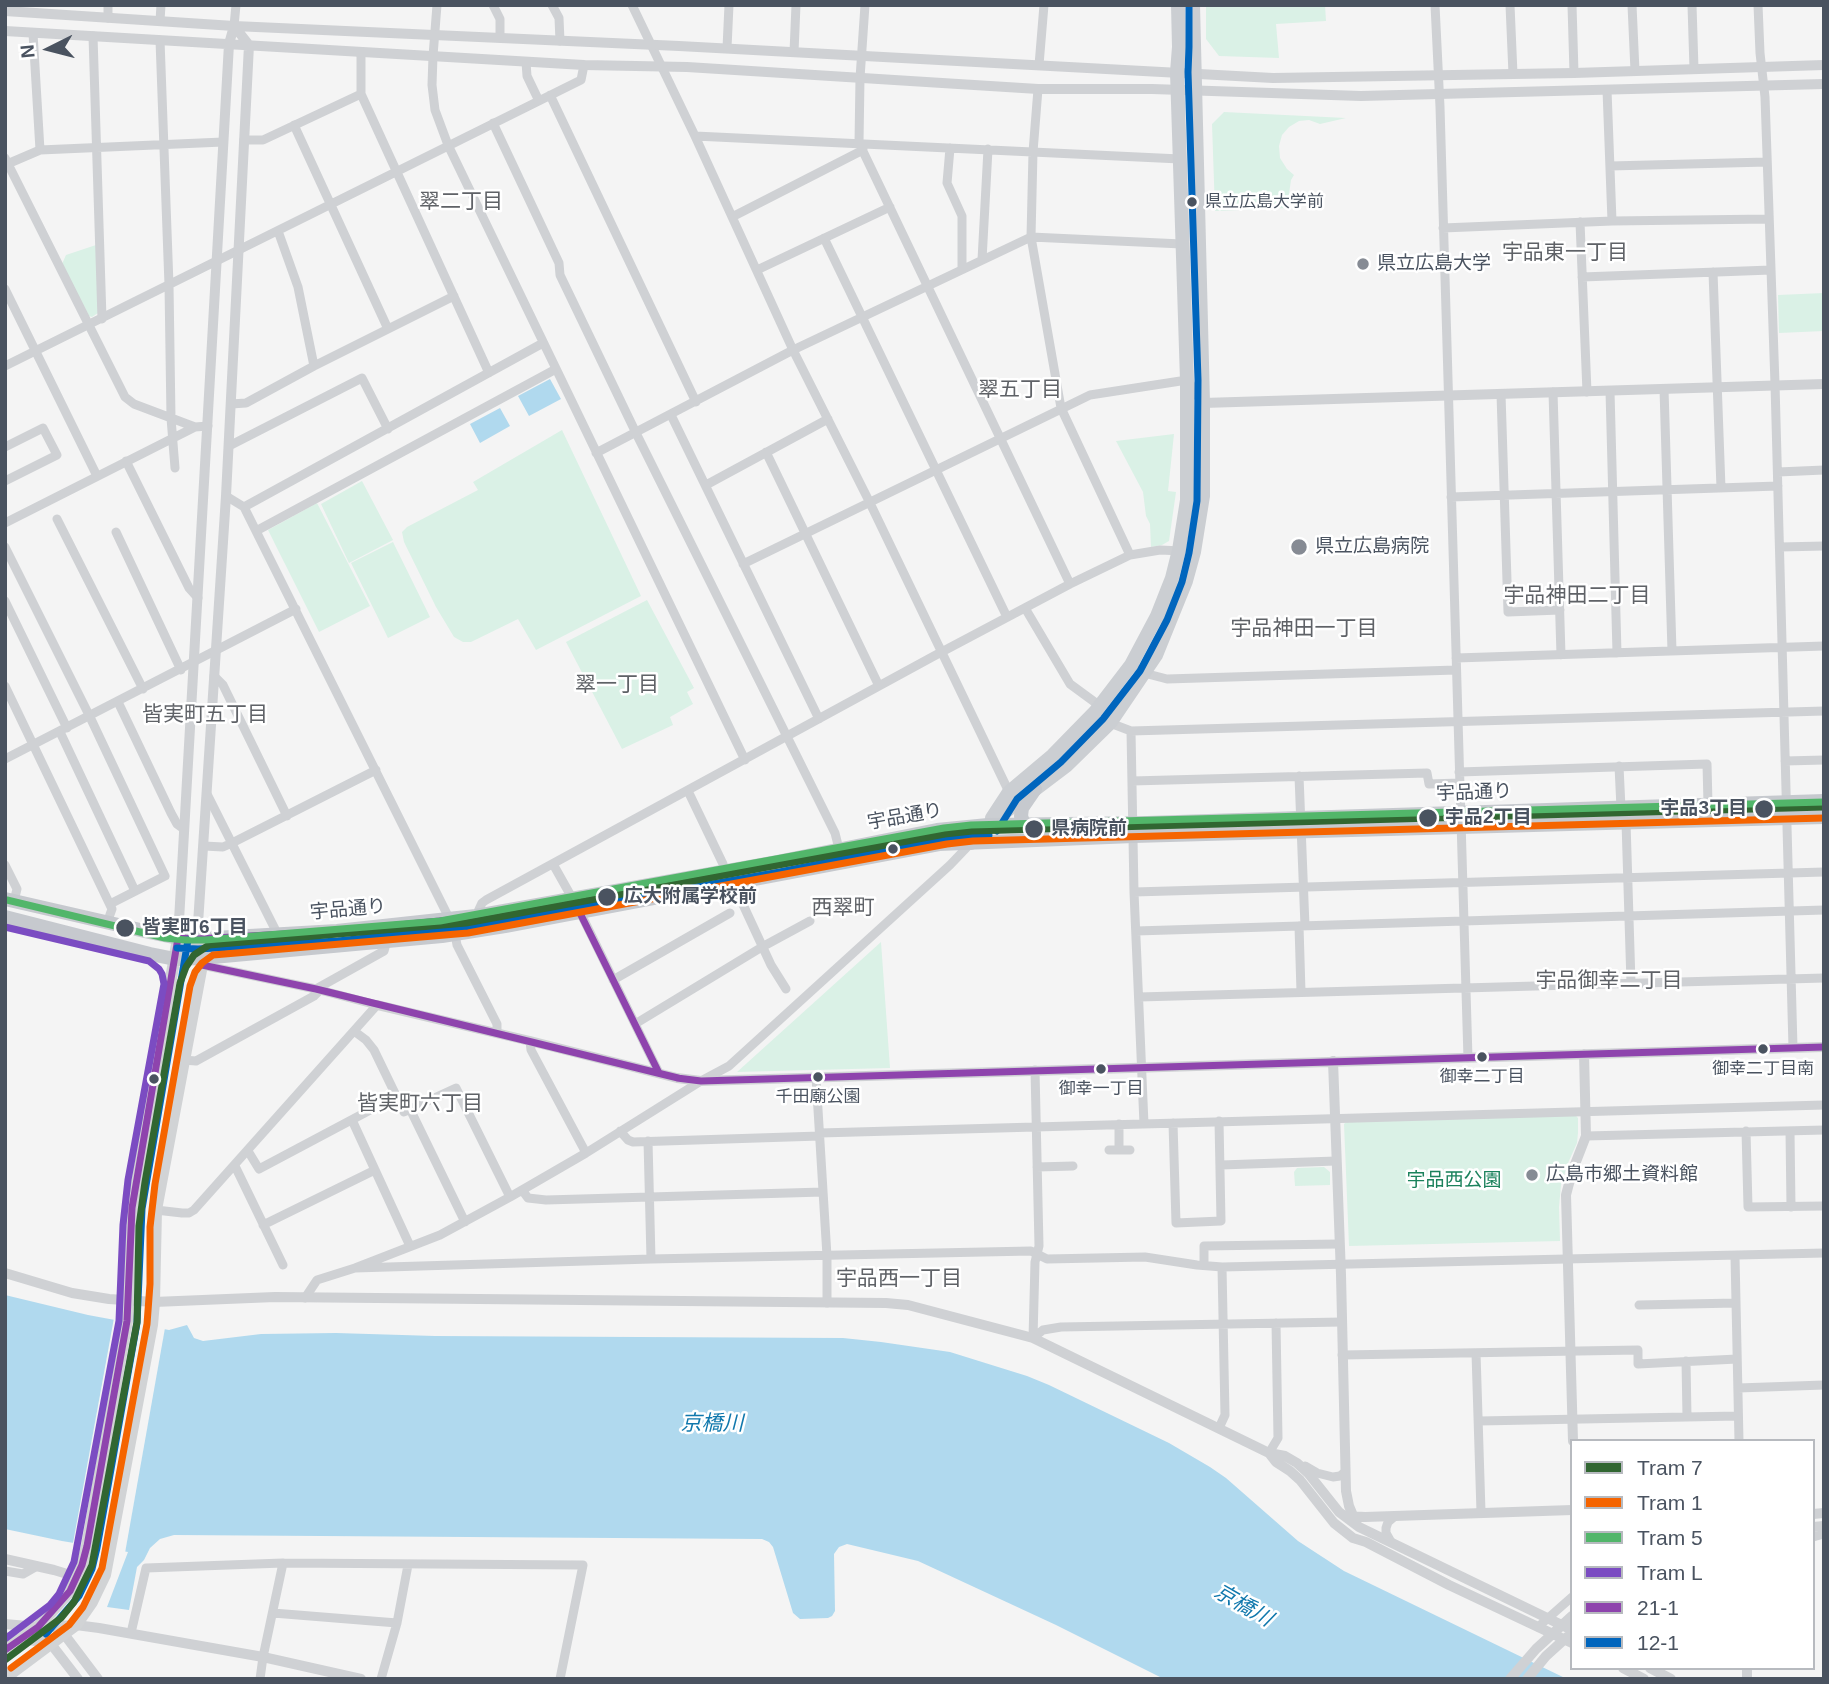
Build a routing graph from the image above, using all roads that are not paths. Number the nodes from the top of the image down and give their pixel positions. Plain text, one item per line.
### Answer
1 (108, 5) edge
2 (161, 5) edge
3 (236, 5) edge
4 (437, 5) edge
5 (493, 5) edge
6 (552, 5) edge
7 (632, 5) edge
8 (729, 5) edge
9 (796, 5) edge
10 (866, 5) edge
11 (1044, 5) edge
12 (1178, 5) edge
13 (1193, 5) edge
14 (1435, 5) edge
15 (1510, 5) edge
16 (1572, 5) edge
17 (1632, 5) edge
18 (1692, 5) edge
19 (1758, 5) edge
20 (5, 11) edge
21 (108, 18) junction
22 (160, 21) junction
23 (234, 26) junction
24 (5, 31) edge
25 (33, 33) junction
26 (435, 35) junction
27 (93, 36) junction
28 (500, 38) junction
29 (160, 40) junction
30 (560, 41) junction
31 (229, 44) junction
32 (249, 45) junction
33 (651, 45) junction
34 (727, 48) junction
35 (361, 52) junction
36 (794, 52) junction
37 (433, 56) junction
38 (862, 56) junction
39 (526, 62) junction
40 (584, 65) junction
41 (1040, 65) junction
42 (1824, 65) edge
43 (662, 66) junction
44 (1762, 67) junction
45 (1694, 69) junction
46 (1635, 71) junction
47 (1177, 72) junction
48 (1195, 73) junction
49 (1574, 73) junction
50 (1513, 74) junction
51 (1438, 75) junction
52 (860, 78) junction
53 (1824, 84) edge
54 (1764, 86) junction
55 (1038, 89) junction
56 (1607, 90) junction
57 (1178, 91) junction
58 (1195, 91) junction
59 (361, 94) junction
60 (550, 95) junction
61 (1439, 95) junction
62 (539, 101) junction
63 (493, 123) junction
64 (294, 125) junction
65 (695, 136) junction
66 (244, 140) junction
67 (223, 142) junction
68 (164, 145) junction
69 (448, 145) junction
70 (96, 147) junction
71 (861, 147) junction
72 (950, 148) junction
73 (988, 149) junction
74 (40, 150) junction
75 (1033, 152) junction
76 (1180, 159) junction
77 (6, 162) edge
78 (1767, 162) junction
79 (1610, 166) junction
80 (397, 171) junction
81 (330, 205) junction
82 (890, 207) junction
83 (732, 216) junction
84 (1769, 219) junction
85 (1612, 221) junction
86 (1580, 222) junction
87 (1443, 228) junction
88 (278, 231) junction
89 (1031, 237) junction
90 (824, 238) junction
91 (1182, 244) junction
92 (238, 251) junction
93 (982, 260) junction
94 (216, 261) junction
95 (962, 269) junction
96 (757, 270) junction
97 (1771, 270) junction
98 (1713, 272) junction
99 (1582, 277) junction
100 (169, 285) junction
101 (928, 285) junction
102 (5, 289) edge
103 (454, 296) junction
104 (862, 317) junction
105 (102, 319) junction
106 (90, 324) junction
107 (388, 329) junction
108 (543, 343) junction
109 (793, 350) junction
110 (36, 352) junction
111 (5, 366) edge
112 (314, 366) junction
113 (556, 369) junction
114 (489, 373) junction
115 (1187, 380) junction
116 (1775, 384) junction
117 (1824, 384) edge
118 (1718, 387) junction
119 (1664, 389) junction
120 (1610, 391) junction
121 (1553, 392) junction
122 (1587, 392) junction
123 (1501, 394) junction
124 (1448, 395) junction
125 (696, 402) junction
126 (1203, 403) junction
127 (231, 404) junction
128 (1061, 408) junction
129 (671, 415) junction
130 (171, 418) junction
131 (828, 419) junction
132 (208, 426) junction
133 (195, 427) junction
134 (388, 429) junction
135 (636, 433) junction
136 (173, 438) junction
137 (999, 438) junction
138 (229, 446) junction
139 (5, 447) edge
140 (766, 452) junction
141 (596, 453) junction
142 (126, 461) junction
143 (175, 468) dead end
144 (935, 469) junction
145 (1824, 470) edge
146 (1778, 471) junction
147 (97, 475) junction
148 (5, 481) edge
149 (706, 485) junction
150 (1778, 486) junction
151 (1721, 488) junction
152 (1668, 490) junction
153 (1612, 492) junction
154 (1556, 494) junction
155 (226, 496) junction
156 (1504, 496) junction
157 (1451, 498) junction
158 (869, 501) junction
159 (244, 508) junction
160 (57, 519) dead end
161 (5, 523) edge
162 (256, 531) junction
163 (116, 532) dead end
164 (805, 533) junction
165 (1824, 545) edge
166 (5, 547) edge
167 (1780, 547) junction
168 (1186, 551) junction
169 (1130, 555) junction
170 (743, 564) junction
171 (1070, 584) junction
172 (198, 598) junction
173 (5, 601) edge
174 (1025, 608) junction
175 (296, 609) junction
176 (1560, 610) junction
177 (1007, 617) junction
178 (1783, 646) junction
179 (1824, 646) edge
180 (1672, 651) junction
181 (216, 652) junction
182 (940, 652) junction
183 (1617, 653) junction
184 (1562, 655) junction
185 (1456, 658) junction
186 (194, 663) junction
187 (1138, 669) junction
188 (181, 670) junction
189 (1457, 670) junction
190 (214, 676) junction
191 (5, 686) edge
192 (879, 686) junction
193 (143, 689) junction
194 (118, 702) junction
195 (1100, 706) junction
196 (1824, 711) edge
197 (1784, 713) junction
198 (90, 717) junction
199 (819, 719) junction
200 (1458, 721) junction
201 (1110, 723) junction
202 (64, 730) junction
203 (1131, 731) junction
204 (786, 737) junction
205 (34, 745) junction
206 (5, 760) edge
207 (745, 760) junction
208 (1824, 760) edge
209 (1786, 761) junction
210 (1619, 766) junction
211 (376, 770) junction
212 (1459, 772) junction
213 (1299, 776) junction
214 (1132, 781) junction
215 (1460, 783) junction
216 (1035, 789) junction
217 (688, 791) junction
218 (1009, 792) junction
219 (207, 794) junction
220 (1824, 801) edge
221 (1786, 802) junction
222 (1708, 804) junction
223 (1624, 815) junction
224 (287, 816) junction
225 (1824, 817) edge
226 (1786, 818) junction
227 (1461, 820) junction
228 (988, 825) junction
229 (1024, 825) junction
230 (1301, 825) junction
231 (184, 830) junction
232 (1133, 830) junction
233 (971, 842) junction
234 (232, 843) junction
235 (204, 846) junction
236 (839, 849) junction
237 (553, 864) junction
238 (5, 865) edge
239 (1824, 872) edge
240 (1788, 873) junction
241 (729, 877) junction
242 (1628, 878) junction
243 (1463, 883) junction
244 (1303, 887) junction
245 (135, 891) junction
246 (1134, 891) junction
247 (573, 899) junction
248 (9, 900) edge
249 (110, 904) junction
250 (1824, 910) edge
251 (1789, 911) junction
252 (580, 912) junction
253 (730, 914) dead end
254 (476, 916) junction
255 (1629, 916) junction
256 (5, 918) edge
257 (810, 921) dead end
258 (1464, 922) junction
259 (107, 923) junction
260 (1302, 926) junction
261 (452, 927) junction
262 (1136, 931) junction
263 (278, 935) junction
264 (178, 938) junction
265 (197, 939) junction
266 (387, 940) junction
267 (762, 947) junction
268 (176, 959) junction
269 (202, 961) junction
270 (1824, 978) edge
271 (1792, 979) junction
272 (613, 980) junction
273 (1632, 983) junction
274 (1466, 988) junction
275 (786, 989) dead end
276 (318, 990) junction
277 (1301, 992) junction
278 (1139, 996) junction
279 (377, 1005) junction
280 (635, 1024) junction
281 (354, 1031) junction
282 (497, 1033) junction
283 (530, 1041) junction
284 (1793, 1047) junction
285 (1824, 1047) edge
286 (1584, 1054) junction
287 (1468, 1058) junction
288 (183, 1060) junction
289 (1333, 1061) junction
290 (1143, 1067) junction
291 (1035, 1070) junction
292 (659, 1073) junction
293 (816, 1077) junction
294 (701, 1081) junction
295 (1824, 1105) edge
296 (372, 1109) dead end
297 (410, 1109) junction
298 (1586, 1112) junction
299 (1334, 1118) junction
300 (352, 1120) junction
301 (1219, 1121) junction
302 (1172, 1123) junction
303 (1119, 1124) junction
304 (1144, 1124) junction
305 (1036, 1126) junction
306 (1824, 1130) edge
307 (620, 1131) junction
308 (1790, 1131) junction
309 (1746, 1132) junction
310 (820, 1135) junction
311 (1586, 1136) junction
312 (648, 1142) junction
313 (1130, 1150) dead end
314 (248, 1151) junction
315 (586, 1153) junction
316 (1336, 1161) junction
317 (1221, 1165) junction
318 (235, 1166) junction
319 (1073, 1166) dead end
320 (1037, 1167) junction
321 (375, 1170) junction
322 (522, 1190) junction
323 (823, 1192) junction
324 (649, 1196) junction
325 (510, 1197) junction
326 (1824, 1206) edge
327 (1791, 1207) junction
328 (156, 1210) junction
329 (465, 1222) junction
330 (263, 1225) junction
331 (1338, 1244) junction
332 (410, 1246) junction
333 (1824, 1253) edge
334 (1037, 1254) junction
335 (827, 1256) junction
336 (1735, 1256) junction
337 (1568, 1258) junction
338 (651, 1259) junction
339 (283, 1265) dead end
340 (1204, 1265) junction
341 (1340, 1265) junction
342 (1222, 1267) junction
343 (355, 1268) junction
344 (5, 1273) edge
345 (305, 1298) junction
346 (128, 1301) junction
347 (154, 1302) junction
348 (827, 1303) junction
349 (1736, 1303) junction
350 (1639, 1305) dead end
351 (1342, 1322) junction
352 (1276, 1323) junction
353 (1223, 1324) junction
354 (1033, 1338) junction
355 (1570, 1352) junction
356 (1476, 1353) junction
357 (1342, 1355) junction
358 (1737, 1359) junction
359 (1686, 1361) junction
360 (1824, 1385) edge
361 (1738, 1388) junction
362 (1738, 1416) junction
363 (1687, 1417) junction
364 (1572, 1419) junction
365 (1479, 1421) junction
366 (1219, 1428) junction
367 (1573, 1439) edge
368 (1739, 1439) edge
369 (1269, 1453) junction
370 (1285, 1456) junction
371 (1345, 1472) junction
372 (1346, 1491) junction
373 (1316, 1499) junction
374 (1570, 1510) edge
375 (1481, 1512) junction
376 (1343, 1514) junction
377 (1396, 1515) junction
378 (1397, 1546) junction
379 (5, 1559) edge
380 (283, 1563) junction
381 (408, 1565) junction
382 (37, 1566) junction
383 (5, 1570) edge
384 (77, 1577) junction
385 (1449, 1585) junction
386 (1570, 1599) edge
387 (274, 1613) junction
388 (1547, 1618) junction
389 (1570, 1618) edge
390 (5, 1623) edge
391 (397, 1623) junction
392 (76, 1625) junction
393 (38, 1627) junction
394 (1538, 1627) junction
395 (1570, 1631) edge
396 (131, 1633) junction
397 (64, 1634) junction
398 (1570, 1634) edge
399 (5, 1637) edge
400 (20, 1639) junction
401 (1570, 1642) edge
402 (51, 1643) junction
403 (5, 1650) edge
404 (263, 1657) junction
405 (1627, 1670) edge
406 (1654, 1670) edge
407 (5, 1678) edge
408 (78, 1679) edge
409 (98, 1679) edge
410 (260, 1679) edge
411 (361, 1679) edge
412 (381, 1679) edge
413 (560, 1679) edge
414 (1510, 1679) edge
415 (1527, 1679) edge
416 (1644, 1679) edge
417 (1671, 1679) edge

1 - 21 street
2 - 22 street
3 - 23 street
4 - 26 street
5 - 28 street
6 - 30 street
7 - 33 street
8 - 34 street
9 - 36 street
10 - 38 street
11 - 41 street
12 - 47 main road
13 - 48 main road
14 - 51 street
15 - 50 street
16 - 49 street
17 - 46 street
18 - 45 street
19 - 44 street
20 - 21 street
21 - 22 street
22 - 23 street
23 - 26 street
23 - 31 street
23 - 32 street
24 - 25 street
25 - 27 street
25 - 74 street
26 - 28 street
26 - 37 street
27 - 29 street
27 - 70 street
28 - 30 street
29 - 31 street
29 - 68 street
30 - 33 street
31 - 32 street
31 - 67 street
32 - 35 street
32 - 66 street
33 - 34 street
33 - 43 street
34 - 36 street
35 - 37 street
35 - 59 street
36 - 38 street
37 - 39 street
37 - 69 street
38 - 41 street
38 - 52 street
39 - 40 street
39 - 62 street
40 - 43 street
40 - 60 street
41 - 47 street
42 - 44 street
43 - 52 street
43 - 65 street
44 - 45 street
44 - 54 street
45 - 46 street
46 - 49 street
47 - 48 street
47 - 57 main road
48 - 51 street
48 - 58 main road
49 - 50 street
50 - 51 street
51 - 61 street
52 - 55 street
52 - 71 street
53 - 54 street
54 - 56 street
54 - 78 street
55 - 57 street
55 - 75 street
56 - 61 street
56 - 79 street
57 - 58 street
57 - 76 main road
58 - 61 street
58 - 126 main road
59 - 64 street
59 - 80 street
60 - 62 street
60 - 125 street
61 - 87 street
62 - 63 street
63 - 69 street
63 - 135 street
64 - 66 street
64 - 81 street
65 - 71 street
65 - 83 street
66 - 92 street
67 - 68 street
67 - 94 street
68 - 70 street
68 - 100 street
69 - 80 street
69 - 108 street
70 - 74 street
70 - 105 street
71 - 72 street
71 - 82 street
71 - 83 street
72 - 73 street
72 - 95 street
73 - 75 street
73 - 93 street
74 - 77 street
75 - 76 street
75 - 89 street
76 - 91 main road
77 - 106 street
78 - 79 street
78 - 84 street
79 - 85 street
80 - 81 street
80 - 103 street
81 - 88 street
81 - 107 street
82 - 90 street
82 - 101 street
83 - 96 street
84 - 85 street
84 - 97 street
85 - 86 street
86 - 87 street
86 - 99 street
87 - 124 street
88 - 92 street
88 - 112 street
89 - 91 street
89 - 93 street
89 - 128 street
90 - 96 street
90 - 104 street
91 - 115 main road
92 - 94 street
92 - 127 street
93 - 95 street
94 - 100 street
94 - 132 street
95 - 101 street
96 - 109 street
97 - 98 street
97 - 116 street
98 - 99 street
98 - 118 street
99 - 122 street
100 - 105 street
100 - 130 street
101 - 104 street
101 - 137 street
102 - 110 street
103 - 107 street
103 - 114 street
104 - 109 street
104 - 144 street
105 - 106 street
106 - 110 street
106 - 130 street
107 - 112 street
108 - 113 street
108 - 114 street
109 - 125 street
109 - 131 street
110 - 111 street
110 - 147 street
112 - 127 street
113 - 141 street
113 - 162 street
114 - 134 street
115 - 126 street
115 - 128 street
115 - 168 main road
116 - 117 street
116 - 118 street
116 - 146 street
118 - 119 street
118 - 151 street
119 - 120 street
119 - 152 street
120 - 122 street
120 - 153 street
121 - 122 street
121 - 123 street
121 - 154 street
123 - 124 street
123 - 156 street
124 - 126 street
124 - 157 street
125 - 129 street
126 - 168 main road
127 - 138 street
128 - 137 street
128 - 169 street
129 - 135 street
129 - 149 street
130 - 133 street
130 - 136 street
131 - 140 street
131 - 158 street
132 - 133 street
132 - 172 street
133 - 136 street
134 - 138 street
134 - 159 street
135 - 141 street
135 - 204 street
136 - 142 street
136 - 143 street
137 - 144 street
137 - 171 street
138 - 155 street
139 - 148 street
140 - 149 street
140 - 164 street
141 - 207 street
142 - 147 street
142 - 172 street
144 - 158 street
144 - 177 street
145 - 146 street
146 - 150 street
147 - 161 street
149 - 170 street
150 - 151 street
150 - 167 street
151 - 152 street
152 - 153 street
152 - 180 street
153 - 154 street
153 - 183 street
154 - 156 street
154 - 176 street
155 - 159 street
155 - 181 street
156 - 157 street
156 - 176 street
157 - 185 street
158 - 164 street
158 - 182 street
159 - 162 street
160 - 193 street
162 - 175 street
163 - 188 street
164 - 170 street
164 - 192 street
165 - 167 street
166 - 198 street
167 - 178 street
168 - 169 street
168 - 187 main road
169 - 171 street
170 - 199 street
171 - 174 street
172 - 186 street
173 - 202 street
174 - 177 street
174 - 195 street
175 - 181 street
175 - 211 street
176 - 184 street
177 - 182 street
178 - 179 street
178 - 180 street
178 - 197 street
180 - 183 street
181 - 186 street
181 - 190 street
182 - 192 street
182 - 218 street
183 - 184 street
184 - 185 street
185 - 189 street
186 - 188 street
186 - 231 street
187 - 189 street
187 - 195 main road
187 - 201 main road
188 - 193 street
189 - 200 street
190 - 219 street
190 - 224 street
191 - 205 street
192 - 199 street
193 - 194 street
194 - 198 street
194 - 231 street
195 - 218 main road
196 - 197 street
197 - 200 street
197 - 209 street
198 - 202 street
198 - 245 street
199 - 204 street
200 - 203 street
200 - 212 street
201 - 203 street
201 - 216 main road
202 - 205 street
202 - 245 street
203 - 214 street
204 - 207 street
204 - 236 street
205 - 206 street
205 - 249 street
207 - 217 street
208 - 209 street
209 - 221 street
210 - 212 street
210 - 222 street
210 - 223 street
211 - 224 street
211 - 261 street
212 - 215 street
213 - 214 street
213 - 215 street
213 - 230 street
214 - 232 street
215 - 227 street
216 - 228 main road
216 - 229 highway
217 - 237 street
217 - 241 street
218 - 228 main road
219 - 234 street
219 - 235 street
220 - 221 highway, 宇品通り
221 - 222 highway, 宇品通り
221 - 226 street
222 - 223 highway, 宇品通り
223 - 226 highway, 宇品通り
223 - 227 highway, 宇品通り
223 - 242 street
224 - 234 street
225 - 226 highway, 宇品通り
226 - 240 street
227 - 230 highway, 宇品通り
227 - 243 street
228 - 229 highway, 宇品通り
228 - 233 main road
228 - 236 highway, 宇品通り
229 - 232 highway, 宇品通り
230 - 232 highway, 宇品通り
230 - 244 street
231 - 264 street
232 - 233 highway, 宇品通り
232 - 246 street
233 - 241 highway, 宇品通り
233 - 294 street
234 - 235 street
234 - 263 street
235 - 265 street
236 - 241 highway, 宇品通り
237 - 247 street
237 - 254 street
238 - 248 street
239 - 240 street
240 - 242 street
240 - 251 street
241 - 247 highway, 宇品通り
241 - 252 highway, 宇品通り
241 - 267 street
242 - 243 street
242 - 255 street
243 - 244 street
243 - 258 street
244 - 246 street
244 - 260 street
245 - 249 street
246 - 262 street
247 - 252 street
247 - 254 highway, 宇品通り
248 - 259 highway, 宇品通り
249 - 259 street
250 - 251 street
251 - 255 street
251 - 271 street
252 - 261 highway, 宇品通り
252 - 272 street
253 - 272 street
254 - 261 highway, 宇品通り
255 - 258 street
255 - 273 street
256 - 268 highway, 宇品通り
257 - 267 street
258 - 260 street
258 - 274 street
259 - 264 highway, 宇品通り
260 - 262 street
260 - 277 street
261 - 263 highway, 宇品通り
261 - 266 highway, 宇品通り
261 - 282 street
262 - 278 street
263 - 265 highway, 宇品通り
264 - 265 highway, 宇品通り
264 - 268 main road
265 - 269 main road
266 - 269 highway, 宇品通り
266 - 276 street
267 - 275 street
267 - 280 street
268 - 269 highway, 宇品通り
268 - 346 main road
269 - 276 street
269 - 288 main road
270 - 271 street
271 - 273 street
271 - 284 street
272 - 280 street
273 - 274 street
274 - 277 street
274 - 287 street
276 - 279 street
276 - 288 street
277 - 278 street
278 - 290 street
279 - 281 street
279 - 282 street
280 - 292 street
281 - 297 street
281 - 314 street
282 - 283 street
283 - 292 street
283 - 315 street
284 - 285 street
284 - 286 street
286 - 287 street
286 - 298 street
287 - 289 street
288 - 328 main road
289 - 290 street
289 - 299 street
290 - 291 street
290 - 304 street
291 - 293 street
291 - 305 street
292 - 294 street
293 - 294 street
293 - 310 street
294 - 307 street
295 - 298 street
296 - 300 street
297 - 325 street
297 - 329 street
298 - 299 street
298 - 311 street
299 - 301 street
299 - 316 street
300 - 314 street
300 - 321 street
301 - 302 street
301 - 317 street
302 - 304 street
302 - 317 street
303 - 304 street
303 - 305 street
303 - 313 street
305 - 310 street
305 - 320 street
306 - 308 street
307 - 312 street
307 - 315 street
308 - 309 street
308 - 327 street
309 - 311 street
309 - 327 street
310 - 312 street
310 - 323 street
311 - 337 street
312 - 324 street
314 - 318 street
315 - 322 street
316 - 317 street
316 - 331 street
318 - 328 street
318 - 330 street
319 - 320 street
320 - 334 street
321 - 330 street
321 - 332 street
322 - 324 street
322 - 325 street
323 - 324 street
323 - 335 street
324 - 338 street
325 - 329 street
326 - 327 street
328 - 347 main road
329 - 332 street
330 - 339 street
331 - 340 street
331 - 341 street
332 - 343 street
333 - 336 street
334 - 335 street
334 - 340 street
334 - 354 street
335 - 338 street
335 - 348 street
336 - 337 street
336 - 349 street
337 - 341 street
337 - 355 street
338 - 343 street
340 - 342 street
341 - 342 street
341 - 351 street
342 - 353 street
343 - 345 street
344 - 346 street
345 - 347 street
345 - 348 street
346 - 347 street
346 - 384 main road
347 - 392 main road
348 - 354 street
349 - 350 street
349 - 358 street
351 - 352 street
351 - 357 street
352 - 353 street
352 - 369 street
353 - 354 street
353 - 366 street
354 - 366 street
355 - 356 street
355 - 359 street
355 - 364 street
356 - 357 street
356 - 365 street
357 - 371 street
358 - 359 street
358 - 361 street
359 - 363 street
360 - 361 street
361 - 362 street
362 - 363 street
362 - 368 street
363 - 364 street
364 - 365 street
364 - 367 street
365 - 375 street
366 - 369 street
369 - 370 street
369 - 373 street
370 - 371 street
370 - 376 street
371 - 372 street
372 - 376 street
372 - 376 street
373 - 376 street
373 - 385 street
374 - 375 street
375 - 377 street
376 - 377 street
376 - 378 street
376 - 385 street
377 - 378 street
378 - 388 street
379 - 382 street
380 - 381 street
380 - 387 street
380 - 396 street
381 - 391 street
381 - 413 street
382 - 383 street
382 - 384 street
384 - 393 main road
385 - 394 street
386 - 388 street
387 - 391 street
387 - 404 street
388 - 394 street
388 - 395 street
389 - 414 street
390 - 393 street
391 - 412 street
392 - 393 street
392 - 396 street
392 - 397 main road
393 - 397 street
393 - 400 main road
393 - 402 street
394 - 401 street
396 - 404 street
397 - 402 main road
397 - 409 street
398 - 415 street
399 - 400 street
400 - 402 street
400 - 403 main road
402 - 407 main road
402 - 408 street
404 - 410 street
404 - 411 street
405 - 416 street
406 - 417 street

